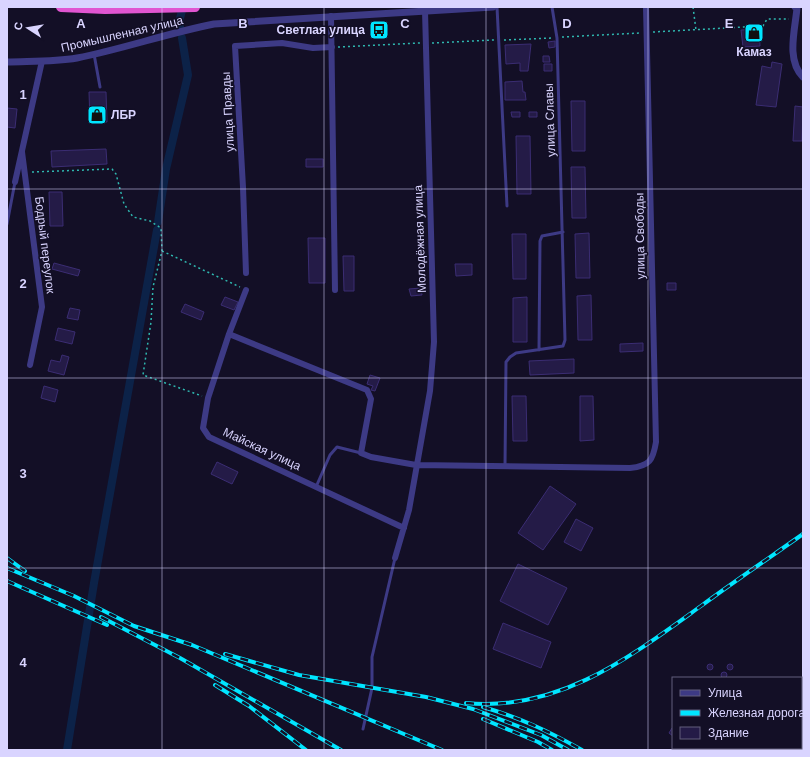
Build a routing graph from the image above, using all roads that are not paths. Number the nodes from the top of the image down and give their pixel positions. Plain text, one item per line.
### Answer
1 (61, 7) edge
2 (195, 7) edge
3 (493, 7) edge
4 (497, 7) edge
5 (552, 7) edge
6 (646, 7) edge
7 (799, 8) edge
8 (425, 11) junction
9 (331, 16) junction
10 (332, 47) junction
11 (94, 54) junction
12 (42, 61) junction
13 (7, 62) edge
14 (803, 77) edge
15 (100, 87) dead end
16 (22, 152) junction
17 (15, 182) joint
18 (507, 206) dead end
19 (7, 224) edge
20 (563, 232) junction
21 (246, 273) dead end
22 (246, 290) road end
23 (335, 290) dead end
24 (229, 334) junction
25 (539, 350) junction
26 (30, 364) dead end
27 (361, 453) junction
28 (416, 465) junction
29 (505, 466) junction
30 (316, 487) junction
31 (404, 528) junction
32 (396, 558) joint
33 (363, 729) dead end

1 - 2 highway
3 - 8 street, Промышленная улица
4 - 18 lane
5 - 20 lane, улица Славы
6 - 29 street, улица Свободы
7 - 14 street
8 - 9 street, Промышленная улица
8 - 28 street, Молодёжная улица
9 - 10 street
9 - 11 street, Промышленная улица
10 - 21 street, улица Правды
10 - 23 street
11 - 12 street, Промышленная улица
11 - 15 lane
12 - 13 street, Промышленная улица
12 - 16 street
16 - 17 street
16 - 26 street, Бодрый переулок
17 - 19 lane
20 - 25 lane
20 - 25 lane, улица Славы
22 - 24 street, Майская улица
24 - 27 street
24 - 30 street, Майская улица
25 - 29 lane, улица Славы
27 - 28 street
27 - 30 lane
28 - 29 street
28 - 31 street, Молодёжная улица
30 - 31 street, Майская улица
31 - 32 street, Молодёжная улица
32 - 33 lane

